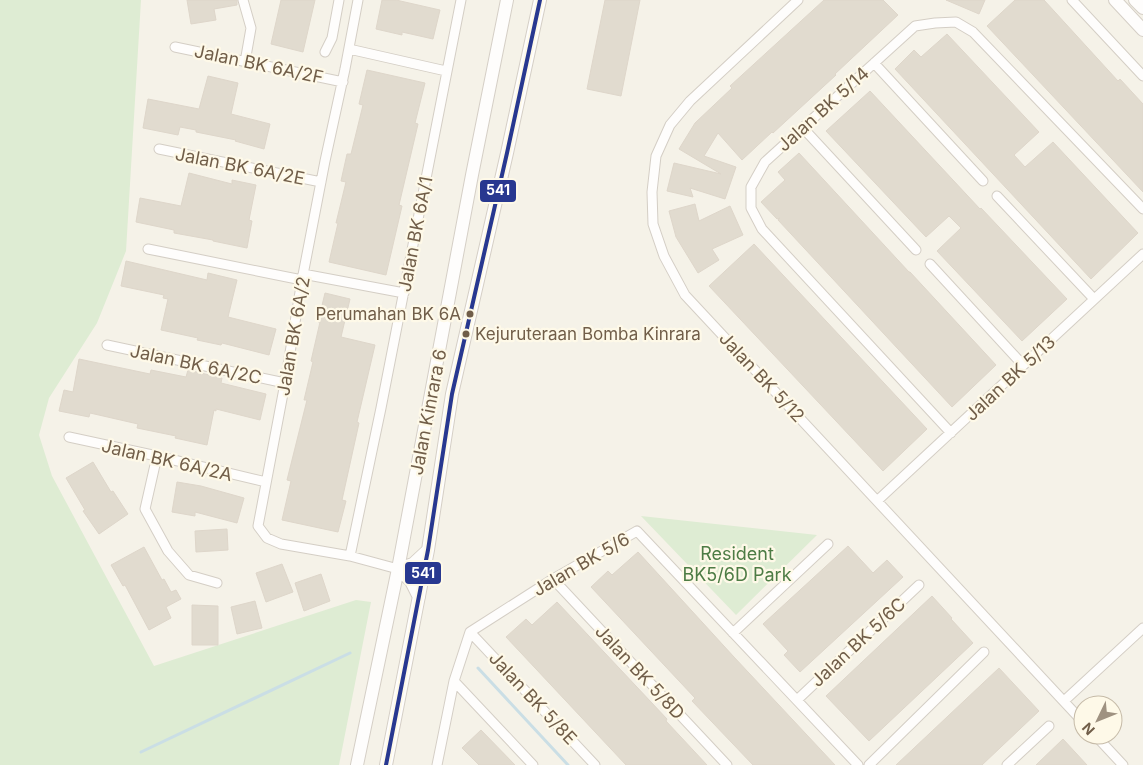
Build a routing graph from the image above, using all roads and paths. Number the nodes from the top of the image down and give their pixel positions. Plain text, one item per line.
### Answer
1 (243, 0) edge
2 (339, 0) edge
3 (358, 0) edge
4 (461, 0) edge
5 (508, 0) edge
6 (540, 0) edge
7 (798, 0) edge
8 (1072, 0) edge
9 (1136, 0) edge
10 (1117, 1) edge
11 (1143, 8) edge
12 (1143, 30) edge
13 (175, 47) dead end
14 (349, 49) junction
15 (325, 52) dead end
16 (245, 62) junction
17 (874, 63) junction
18 (446, 71) junction
19 (1143, 76) edge
20 (343, 82) junction
21 (803, 128) junction
22 (160, 149) dead end
23 (983, 181) dead end
24 (321, 182) junction
25 (997, 196) dead end
26 (1143, 209) edge
27 (148, 248) dead end
28 (916, 250) dead end
29 (1143, 254) edge
30 (930, 264) dead end
31 (303, 277) junction
32 (404, 293) junction
33 (1094, 300) junction
34 (107, 345) dead end
35 (1024, 365) junction
36 (285, 383) junction
37 (951, 433) junction
38 (69, 438) dead end
39 (156, 456) junction
40 (266, 482) junction
41 (878, 501) junction
42 (828, 544) dead end
43 (428, 550) junction
44 (350, 556) junction
45 (398, 569) junction
46 (554, 579) junction
47 (217, 583) dead end
48 (919, 584) dead end
49 (419, 597) junction
50 (1143, 628) edge
51 (470, 632) junction
52 (733, 633) junction
53 (984, 652) dead end
54 (454, 681) junction
55 (797, 700) junction
56 (1064, 701) junction
57 (1073, 711) edge
58 (1050, 726) dead end
59 (1104, 745) edge
60 (357, 765) edge
61 (386, 765) edge
62 (437, 765) edge
63 (533, 765) edge
64 (595, 765) edge
65 (727, 765) edge
66 (858, 765) edge
67 (869, 765) edge
68 (1007, 765) edge
69 (1123, 765) edge

1 - 16 street
2 - 15 street
3 - 14 street, Jalan BK 6A/2
4 - 18 street, Jalan BK 6A/1
5 - 45 main road, Jalan Kinrara 6
6 - 43 main road, Jalan Kinrara 6
7 - 41 street, Jalan BK 5/12
8 - 19 street
9 - 11 main road
10 - 12 main road
13 - 16 street, Jalan BK 6A/2F
14 - 18 street
14 - 20 street, Jalan BK 6A/2
16 - 20 street, Jalan BK 6A/2F
17 - 21 street, Jalan BK 5/14
17 - 23 street
17 - 26 street, Jalan BK 5/14
18 - 32 street, Jalan BK 6A/1
20 - 24 street, Jalan BK 6A/2
21 - 28 street
21 - 37 street, Jalan BK 5/14
22 - 24 street, Jalan BK 6A/2E
24 - 31 street, Jalan BK 6A/2
25 - 33 street
27 - 31 street
29 - 33 street, Jalan BK 5/13
30 - 35 street
31 - 32 street
31 - 36 street, Jalan BK 6A/2
32 - 44 street, Jalan BK 6A/1
33 - 35 street, Jalan BK 5/13
34 - 36 street, Jalan BK 6A/2C
35 - 37 street, Jalan BK 5/13
36 - 40 street, Jalan BK 6A/2
37 - 41 street, Jalan BK 5/13
38 - 39 street, Jalan BK 6A/2A
39 - 40 street, Jalan BK 6A/2A
39 - 47 street
40 - 44 street, Jalan BK 6A/2
41 - 56 street, Jalan BK 5/12
42 - 52 street
43 - 45 main road
43 - 49 main road, Jalan Kinrara 6
44 - 45 street, Jalan BK 6A/2
45 - 49 main road
45 - 60 main road, Jalan Kinrara 6
46 - 51 street, Jalan BK 5/6
46 - 52 street, Jalan BK 5/6
46 - 65 street, Jalan BK 5/8D
48 - 55 street, Jalan BK 5/6C
49 - 61 main road, Jalan Kinrara 6
50 - 56 street
51 - 54 street
51 - 64 street, Jalan BK 5/8E
52 - 55 street, Jalan BK 5/6
53 - 67 street
54 - 62 street
54 - 63 street
55 - 66 street, Jalan BK 5/6
56 - 57 street, Jalan BK 5/12
58 - 68 street
59 - 69 street

